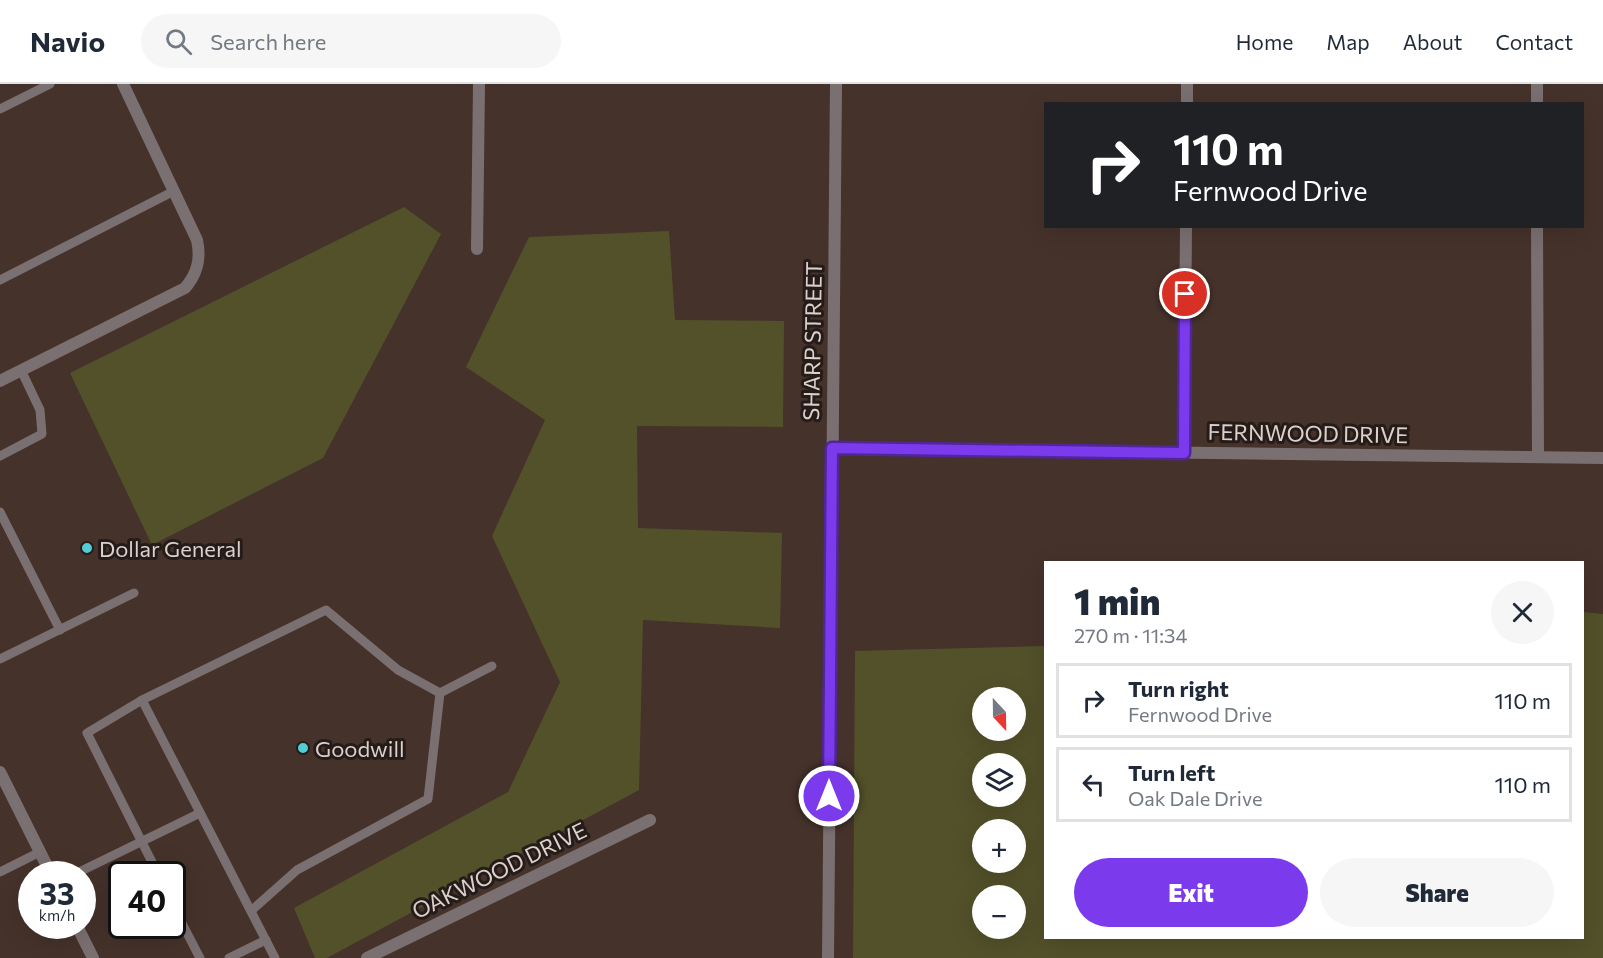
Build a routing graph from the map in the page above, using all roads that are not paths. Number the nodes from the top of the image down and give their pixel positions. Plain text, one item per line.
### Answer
1 (50, 84) edge
2 (123, 84) edge
3 (480, 84) edge
4 (836, 84) edge
5 (1187, 84) edge
6 (1537, 84) edge
7 (1187, 102) edge
8 (1537, 102) edge
9 (0, 109) edge
10 (174, 191) junction
11 (1186, 228) edge
12 (1537, 228) edge
13 (477, 249) dead end
14 (0, 279) edge
15 (21, 370) junction
16 (0, 381) edge
17 (832, 448) junction
18 (1184, 453) junction
19 (0, 456) edge
20 (1538, 457) junction
21 (1603, 458) edge
22 (0, 512) edge
23 (134, 593) dead end
24 (60, 630) junction
25 (0, 659) edge
26 (492, 666) dead end
27 (440, 693) junction
28 (142, 700) junction
29 (0, 772) edge
30 (201, 813) junction
31 (650, 820) dead end
32 (141, 842) junction
33 (40, 852) junction
34 (44, 861) edge
35 (151, 861) edge
36 (96, 864) edge
37 (0, 872) edge
38 (251, 911) junction
39 (186, 931) edge
40 (83, 939) edge
41 (266, 940) junction
42 (93, 958) edge
43 (200, 958) edge
44 (229, 958) edge
45 (275, 958) edge
46 (367, 958) edge
47 (828, 958) edge

1 - 9 lane
2 - 10 street
3 - 13 street
4 - 17 street, SHARP STREET
5 - 7 street
6 - 8 street
10 - 14 lane
10 - 15 street
11 - 18 street
12 - 20 street
15 - 16 street
15 - 19 lane
17 - 18 street, FERNWOOD DRIVE
17 - 47 street, SHARP STREET
18 - 20 street, FERNWOOD DRIVE
20 - 21 street, FERNWOOD DRIVE
22 - 24 lane
23 - 24 lane
24 - 25 lane
26 - 27 lane
27 - 28 lane
27 - 38 lane
28 - 30 lane
28 - 32 lane
29 - 33 street
30 - 32 lane
30 - 38 lane
31 - 46 street, OAKWOOD DRIVE
32 - 35 lane
32 - 36 lane
33 - 34 street
33 - 37 lane
38 - 41 lane
39 - 43 lane
40 - 42 street
41 - 44 lane
41 - 45 lane

